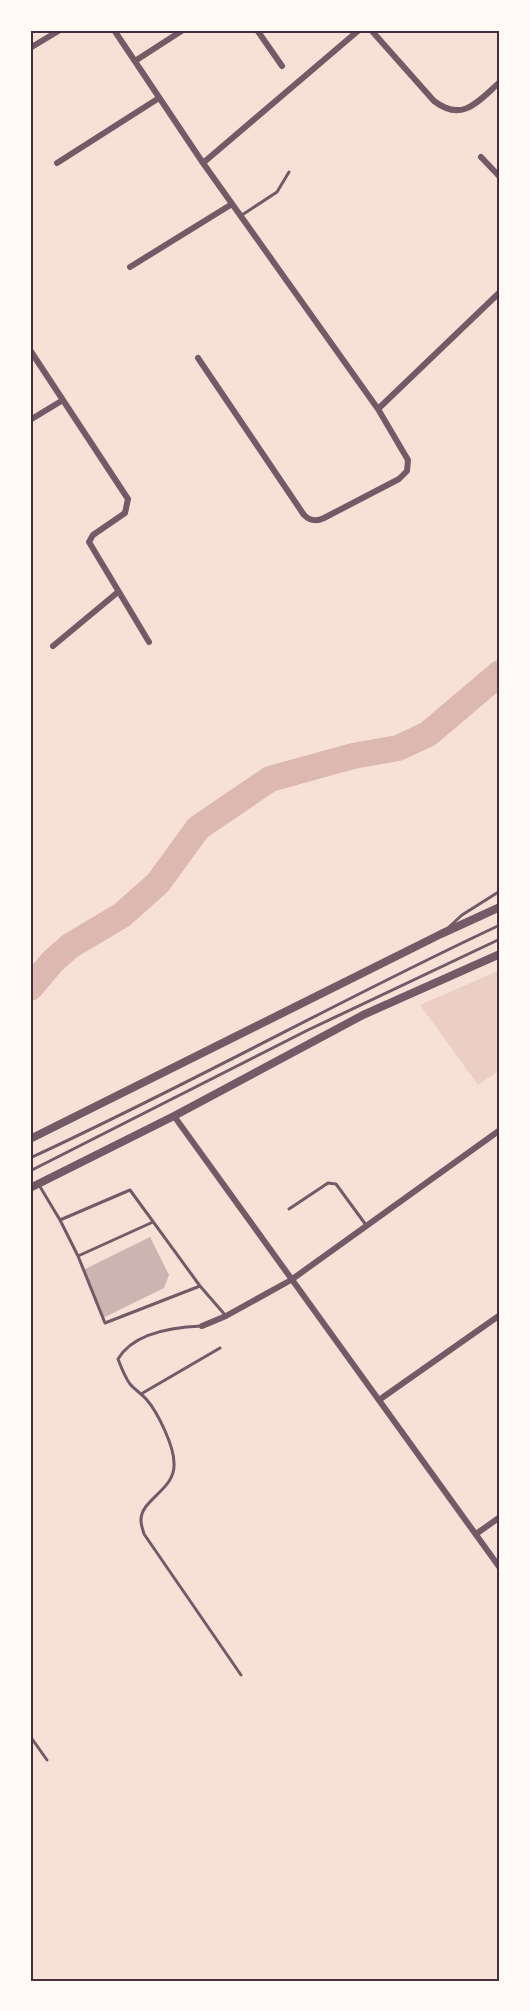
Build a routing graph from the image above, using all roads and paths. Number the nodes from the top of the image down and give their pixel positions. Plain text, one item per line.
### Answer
1 (60, 30) edge
2 (114, 30) edge
3 (183, 30) edge
4 (257, 30) edge
5 (359, 30) edge
6 (371, 30) edge
7 (30, 48) edge
8 (135, 61) junction
9 (282, 66) dead end
10 (500, 82) edge
11 (159, 98) junction
12 (482, 157) dead end
13 (57, 163) dead end
14 (203, 163) junction
15 (288, 172) dead end
16 (500, 177) edge
17 (231, 204) junction
18 (241, 216) junction
19 (130, 267) dead end
20 (500, 292) edge
21 (30, 350) edge
22 (198, 358) dead end
23 (63, 400) junction
24 (378, 409) junction
25 (30, 420) edge
26 (118, 591) junction
27 (149, 642) dead end
28 (53, 646) dead end
29 (500, 891) edge
30 (500, 907) edge
31 (500, 925) edge
32 (441, 934) junction
33 (500, 939) edge
34 (500, 954) edge
35 (174, 1116) junction
36 (500, 1130) edge
37 (30, 1138) edge
38 (30, 1158) edge
39 (30, 1171) edge
40 (38, 1184) junction
41 (30, 1188) edge
42 (289, 1209) dead end
43 (60, 1220) junction
44 (153, 1222) junction
45 (367, 1226) junction
46 (78, 1256) junction
47 (291, 1280) junction
48 (200, 1286) junction
49 (500, 1315) edge
50 (226, 1316) junction
51 (202, 1326) joint
52 (220, 1348) dead end
53 (141, 1394) junction
54 (379, 1400) junction
55 (500, 1517) edge
56 (476, 1534) junction
57 (500, 1568) edge
58 (241, 1675) dead end
59 (30, 1736) edge
60 (47, 1760) dead end

1 - 7 street
2 - 8 street
3 - 8 street
4 - 9 street
5 - 14 street
6 - 10 street
8 - 11 street
11 - 13 street
11 - 14 street
12 - 16 street
14 - 17 street
15 - 18 lane
17 - 18 street
17 - 19 street
18 - 24 street
20 - 24 street
21 - 23 street
22 - 24 street
23 - 25 street
23 - 26 street
26 - 27 street
26 - 28 street
29 - 32 lane
30 - 32 street
31 - 38 lane
32 - 37 street
33 - 39 lane
34 - 35 street
35 - 40 street
35 - 47 street
36 - 45 street
40 - 41 street
40 - 43 lane
42 - 45 lane
43 - 44 lane
43 - 46 lane
44 - 46 lane
44 - 48 lane
45 - 47 street
46 - 48 lane
47 - 50 street
47 - 54 street
48 - 50 lane
49 - 54 street
50 - 51 street
51 - 53 lane
52 - 53 lane
53 - 58 lane
54 - 56 street
55 - 56 street
56 - 57 street
59 - 60 lane

